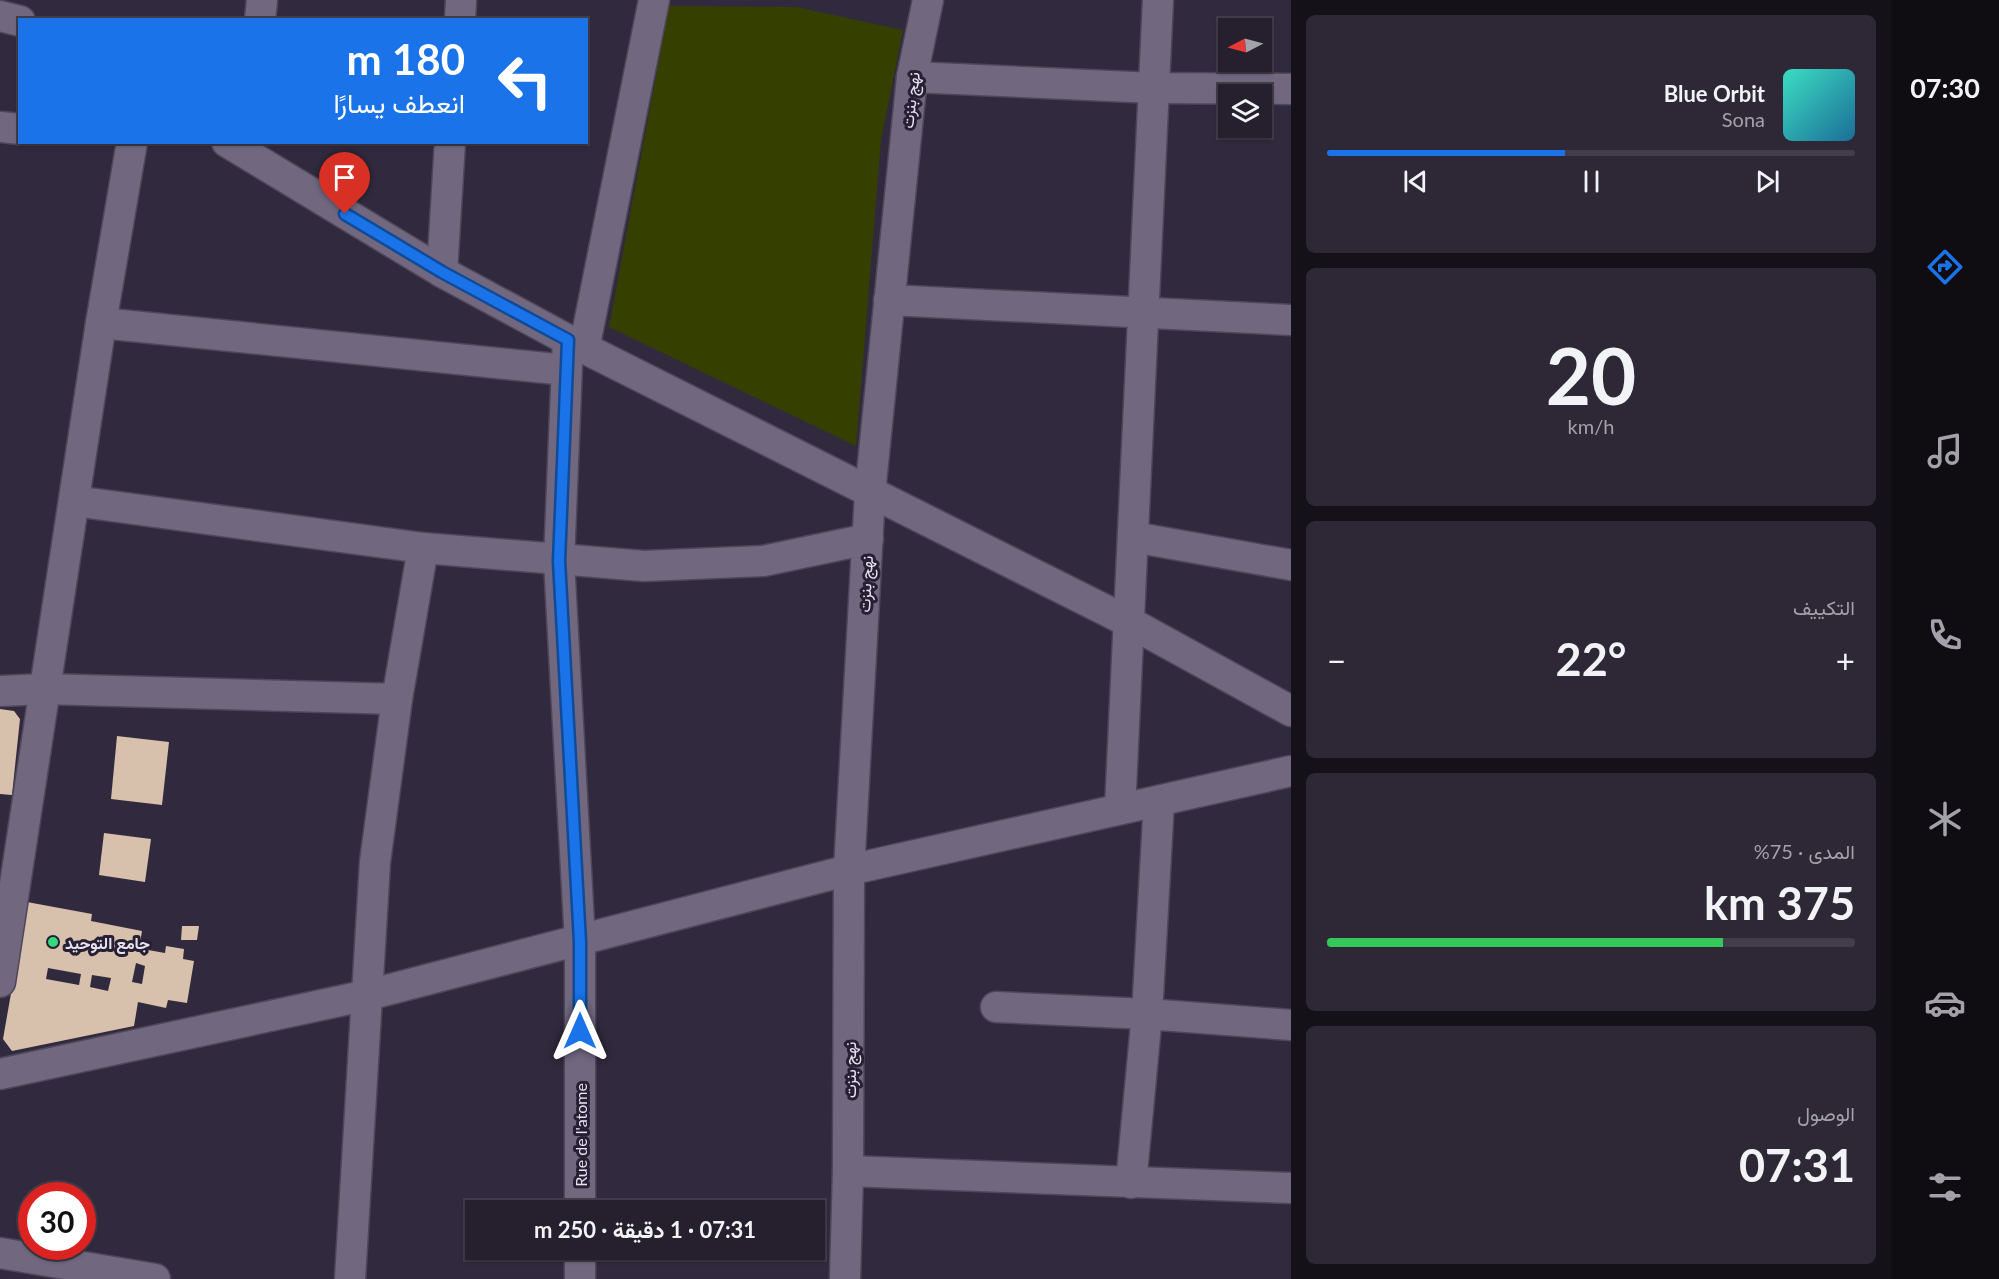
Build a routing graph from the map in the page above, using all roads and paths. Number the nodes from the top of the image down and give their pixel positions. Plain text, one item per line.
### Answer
1 (262, 0) edge
2 (461, 0) edge
3 (654, 0) edge
4 (928, 0) edge
5 (1158, 0) edge
6 (0, 15) edge
7 (260, 18) edge
8 (460, 18) edge
9 (18, 20) edge
10 (912, 77) junction
11 (1154, 88) junction
12 (1291, 89) edge
13 (0, 127) edge
14 (18, 129) edge
15 (127, 144) edge
16 (450, 144) edge
17 (242, 147) edge
18 (442, 272) junction
19 (889, 300) junction
20 (1143, 312) junction
21 (1291, 320) edge
22 (100, 323) junction
23 (573, 353) junction
24 (870, 493) junction
25 (74, 501) junction
26 (1133, 537) junction
27 (868, 539) junction
28 (423, 548) junction
29 (559, 561) junction
30 (1291, 565) edge
31 (1129, 622) junction
32 (45, 689) junction
33 (0, 691) edge
34 (397, 699) junction
35 (1291, 711) edge
36 (1291, 771) edge
37 (1159, 801) junction
38 (1120, 809) junction
39 (849, 870) junction
40 (580, 942) junction
41 (0, 982) edge
42 (368, 995) junction
43 (996, 1007) dead end
44 (1147, 1014) junction
45 (1291, 1024) edge
46 (0, 1074) edge
47 (848, 1171) junction
48 (1131, 1183) junction
49 (1291, 1188) edge
50 (580, 1200) edge
51 (0, 1253) edge
52 (580, 1260) edge
53 (155, 1279) edge
54 (350, 1279) edge
55 (580, 1279) edge
56 (845, 1279) edge

1 - 7 street
2 - 8 street
3 - 23 street, Rue de l'atome
4 - 10 street, نهج بنزت
5 - 11 street
6 - 9 street
10 - 11 street
10 - 19 street, نهج بنزت
11 - 12 street
11 - 20 street
13 - 14 street
15 - 22 street
16 - 18 street
17 - 18 street
18 - 23 street
19 - 20 street
19 - 24 street, نهج بنزت
20 - 21 street
20 - 26 street
22 - 23 street
22 - 25 street
23 - 24 street
23 - 29 street, Rue de l'atome
24 - 27 street, نهج بنزت
24 - 31 street
25 - 28 street
25 - 32 street
26 - 30 street
26 - 31 street
27 - 29 street
27 - 39 street, نهج بنزت
28 - 29 street
28 - 34 street
29 - 40 street, Rue de l'atome
31 - 35 street
31 - 38 street
32 - 33 street
32 - 34 street
32 - 41 street
34 - 42 street
36 - 37 street
37 - 38 street
37 - 44 street
38 - 39 street
39 - 40 street
39 - 47 street, نهج بنزت
40 - 42 street
40 - 50 street, Rue de l'atome
42 - 46 street
42 - 54 street
43 - 44 street
44 - 45 street
44 - 48 street
47 - 48 street
47 - 56 street, نهج بنزت
48 - 49 street
51 - 53 street
52 - 55 street

